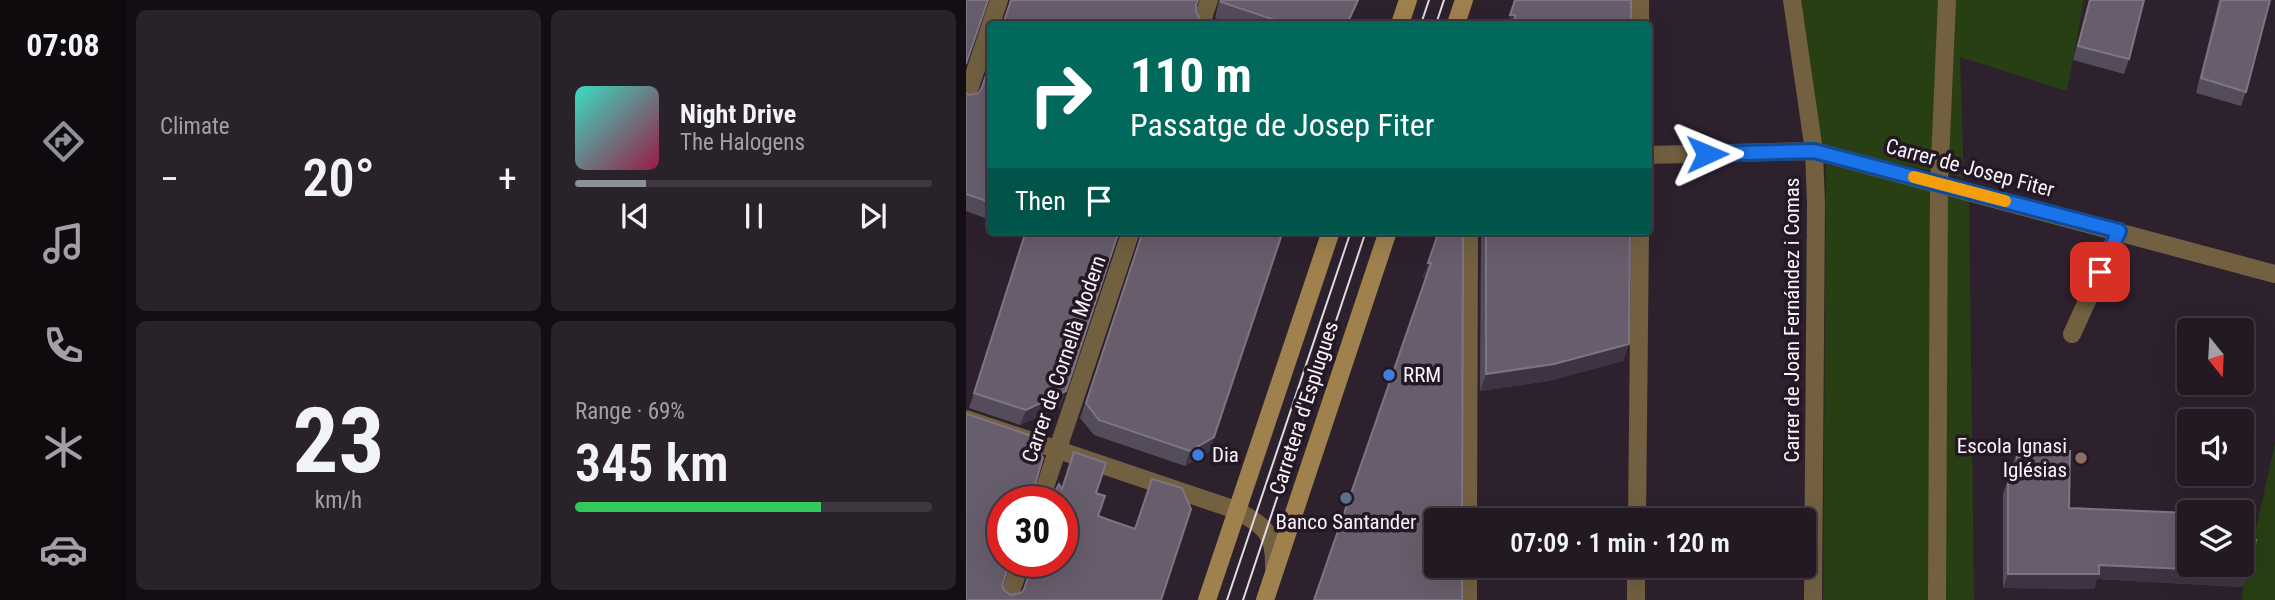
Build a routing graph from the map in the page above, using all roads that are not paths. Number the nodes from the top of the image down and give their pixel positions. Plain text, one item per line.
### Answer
1 (999, 0) edge
2 (1209, 0) edge
3 (1408, 0) edge
4 (1464, 0) edge
5 (1640, 0) edge
6 (1792, 0) edge
7 (1947, 0) edge
8 (992, 21) edge
9 (1201, 21) edge
10 (1401, 21) edge
11 (1457, 21) edge
12 (1640, 21) edge
13 (987, 36) edge
14 (966, 99) edge
15 (1814, 151) junction
16 (1652, 155) edge
17 (1939, 184) junction
18 (2119, 231) junction
19 (1130, 235) edge
20 (1330, 235) edge
21 (1387, 235) edge
22 (1469, 235) edge
23 (1640, 235) edge
24 (2275, 274) edge
25 (2072, 334) dead end
26 (966, 419) edge
27 (1058, 449) junction
28 (1045, 486) edge
29 (1468, 508) edge
30 (1637, 508) edge
31 (1236, 510) junction
32 (1274, 572) junction
33 (1016, 577) edge
34 (1468, 578) edge
35 (1636, 578) edge
36 (1008, 600) edge
37 (1207, 600) edge
38 (1265, 600) edge
39 (1468, 600) edge
40 (1636, 600) edge
41 (1812, 600) edge
42 (1937, 600) edge

1 - 8 street
2 - 9 street
3 - 10 street
4 - 11 street
5 - 12 street
6 - 15 street, Carrer de Joan Fernández i Comas
7 - 17 street
13 - 14 street
15 - 16 street, Carrer de Josep Fiter
15 - 17 street, Carrer de Josep Fiter
15 - 41 street, Carrer de Joan Fernández i Comas
17 - 18 street, Carrer de Josep Fiter
17 - 42 street
18 - 24 street, Carrer de Josep Fiter
18 - 25 street
19 - 27 street, Carrer de Cornellà Modern
20 - 31 street, Carretera d'Esplugues
21 - 32 street, Carretera d'Esplugues
22 - 29 street
23 - 30 street
26 - 27 street
27 - 28 street, Carrer de Cornellà Modern
27 - 31 street
31 - 32 street
31 - 37 street, Carretera d'Esplugues
32 - 38 street, Carretera d'Esplugues
33 - 36 street
34 - 39 street
35 - 40 street

